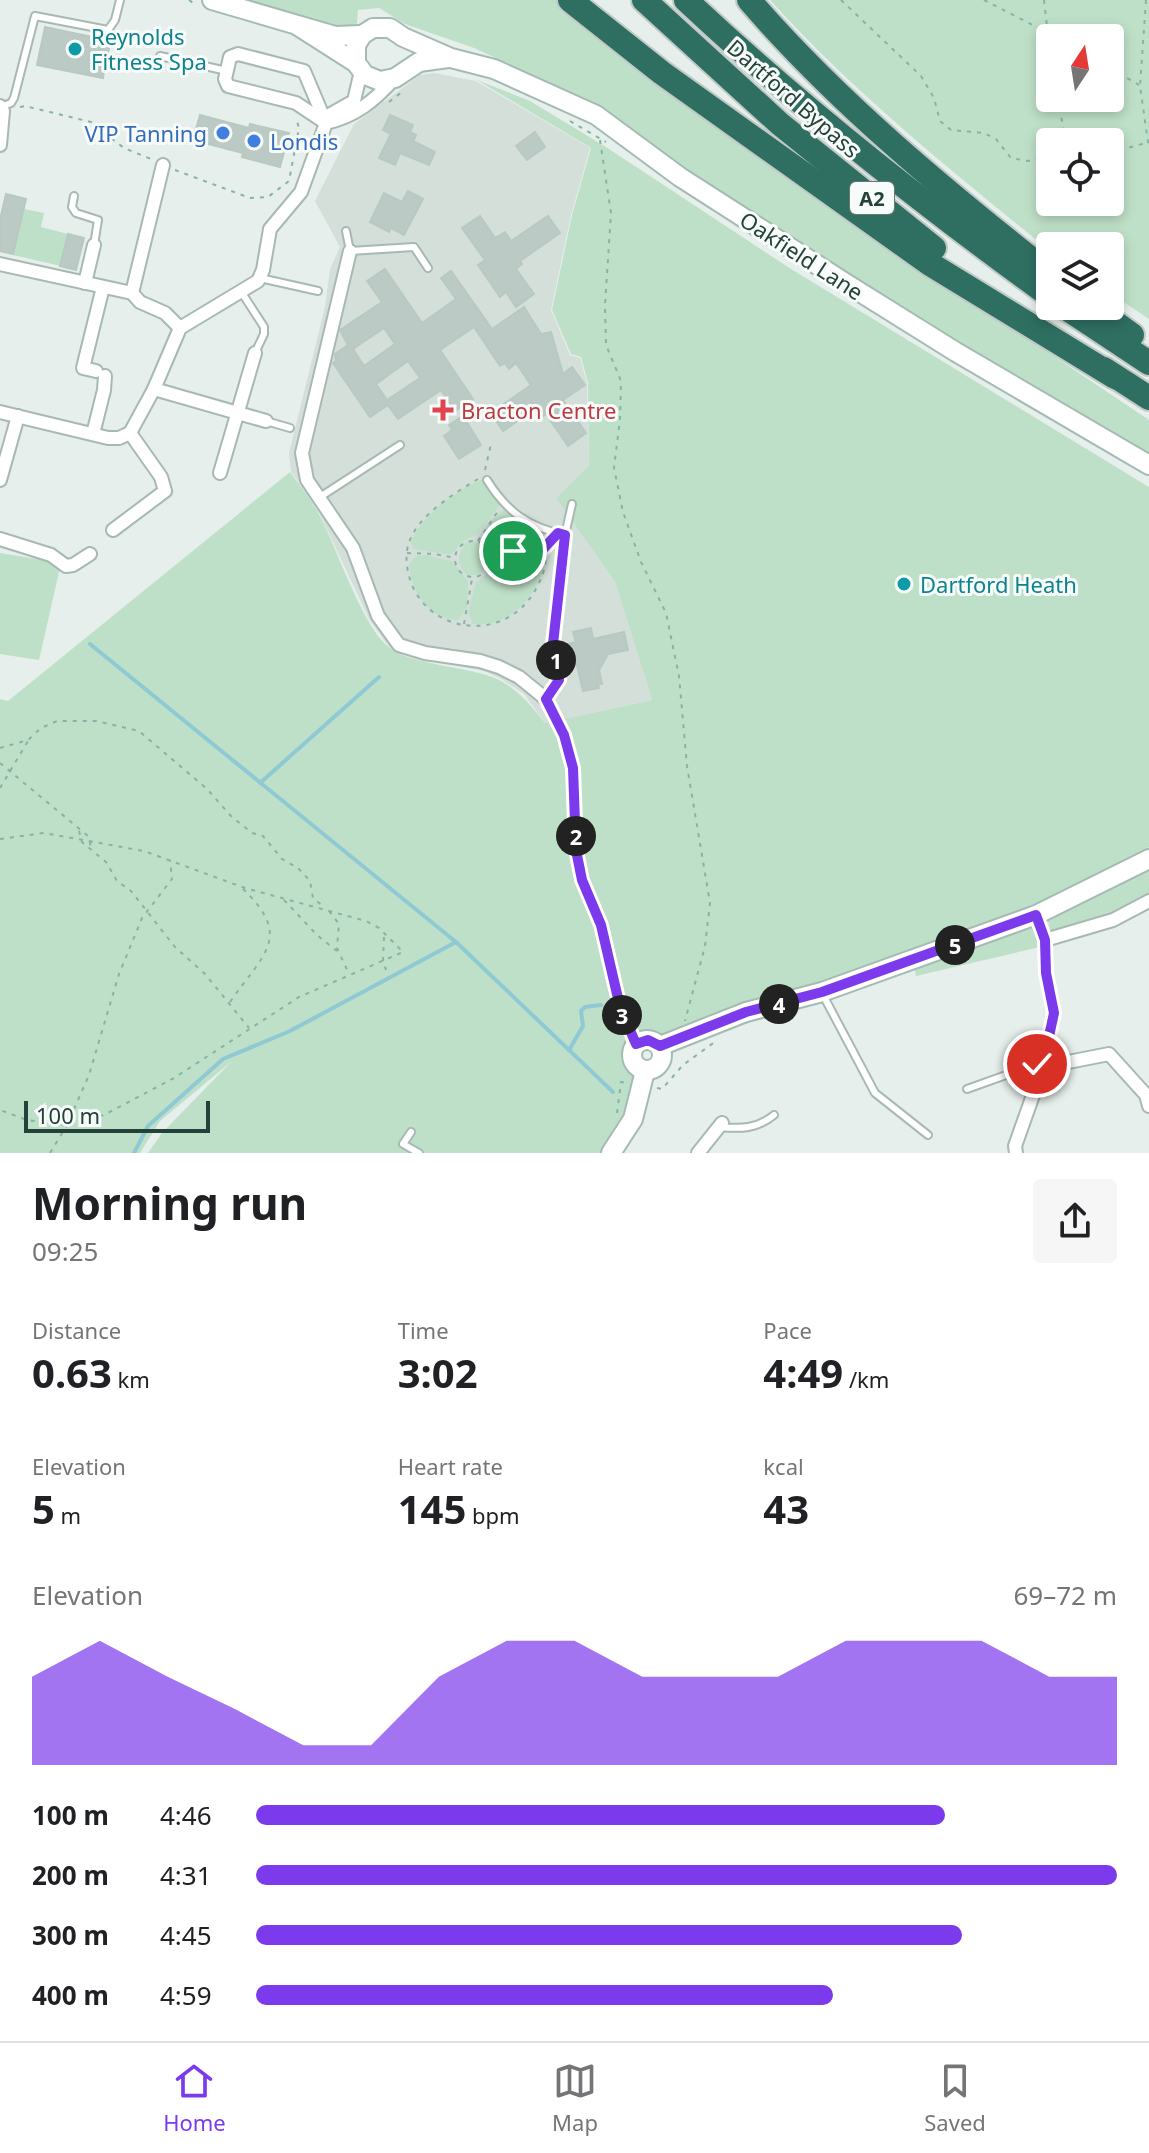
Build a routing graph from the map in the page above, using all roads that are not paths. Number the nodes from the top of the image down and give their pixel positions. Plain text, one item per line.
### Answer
1 (120, 0) edge
2 (570, 0) edge
3 (644, 0) edge
4 (686, 0) edge
5 (749, 0) edge
6 (212, 2) edge
7 (298, 26) junction
8 (362, 35) junction
9 (403, 37) junction
10 (160, 56) dead end
11 (451, 58) junction
12 (359, 67) junction
13 (227, 71) junction
14 (400, 80) junction
15 (1, 108) edge
16 (326, 123) junction
17 (0, 145) edge
18 (163, 165) road end
19 (74, 196) dead end
20 (346, 231) dead end
21 (94, 245) joint
22 (350, 251) junction
23 (1036, 263) edge
24 (0, 264) edge
25 (428, 268) dead end
26 (260, 278) junction
27 (85, 283) junction
28 (1036, 286) edge
29 (103, 287) junction
30 (318, 291) dead end
31 (132, 293) junction
32 (242, 293) junction
33 (1084, 320) edge
34 (1111, 320) edge
35 (180, 328) junction
36 (1149, 347) edge
37 (255, 353) joint
38 (1149, 363) edge
39 (1115, 377) junction
40 (154, 389) junction
41 (1149, 398) edge
42 (0, 412) edge
43 (236, 412) junction
44 (18, 416) junction
45 (266, 421) joint
46 (290, 428) dead end
47 (130, 433) junction
48 (93, 434) junction
49 (400, 445) dead end
50 (1149, 465) edge
51 (220, 473) dead end
52 (0, 480) edge
53 (487, 480) dead end
54 (320, 497) junction
55 (572, 504) dead end
56 (113, 530) dead end
57 (562, 534) junction
58 (0, 539) edge
59 (90, 554) dead end
60 (546, 699) junction
61 (576, 850) joint
62 (1149, 859) edge
63 (1149, 901) edge
64 (1036, 915) junction
65 (1045, 940) junction
66 (822, 992) junction
67 (636, 1044) junction
68 (660, 1046) junction
69 (644, 1078) junction
70 (967, 1089) dead end
71 (1148, 1099) edge
72 (774, 1115) dead end
73 (720, 1125) joint
74 (411, 1132) dead end
75 (928, 1135) dead end
76 (419, 1153) edge
77 (611, 1153) edge
78 (698, 1153) edge
79 (1016, 1153) edge

1 - 15 lane
2 - 39 highway
3 - 39 highway, Dartford Bypass / A2
4 - 28 highway, Dartford Bypass / A2
5 - 23 highway
6 - 7 street, Oakfield Lane
7 - 8 street, Oakfield Lane
7 - 12 street, Oakfield Lane
8 - 9 street, Oakfield Lane
8 - 12 street
9 - 11 street, Oakfield Lane
9 - 14 street
10 - 13 lane
11 - 14 street, Oakfield Lane
11 - 50 street, Oakfield Lane
12 - 14 street, Oakfield Lane
12 - 16 street
13 - 16 street
13 - 16 street
14 - 16 street
15 - 17 street
16 - 26 street
18 - 31 street
19 - 21 lane
20 - 22 lane
21 - 27 street
22 - 25 lane
22 - 54 street
24 - 27 street
26 - 30 lane
26 - 32 street
27 - 29 street
29 - 31 street
29 - 48 street
31 - 35 street
32 - 35 street
32 - 37 lane
33 - 38 highway
34 - 36 highway
35 - 40 street
37 - 43 street
39 - 41 highway, Dartford Bypass / A2
40 - 43 street
40 - 47 street
42 - 44 street
43 - 45 street
43 - 51 street
44 - 48 street
44 - 52 street
45 - 46 lane
47 - 48 street
47 - 56 street
49 - 54 lane
53 - 57 lane
54 - 60 street
55 - 57 lane
57 - 60 lane
58 - 59 street
60 - 61 lane
61 - 67 street
62 - 64 street
63 - 65 street
64 - 65 street
64 - 66 street
65 - 70 lane
66 - 68 street
66 - 75 lane
67 - 68 street
67 - 69 street
68 - 69 street
69 - 77 street
71 - 79 street
72 - 73 lane
73 - 78 street
74 - 76 lane

